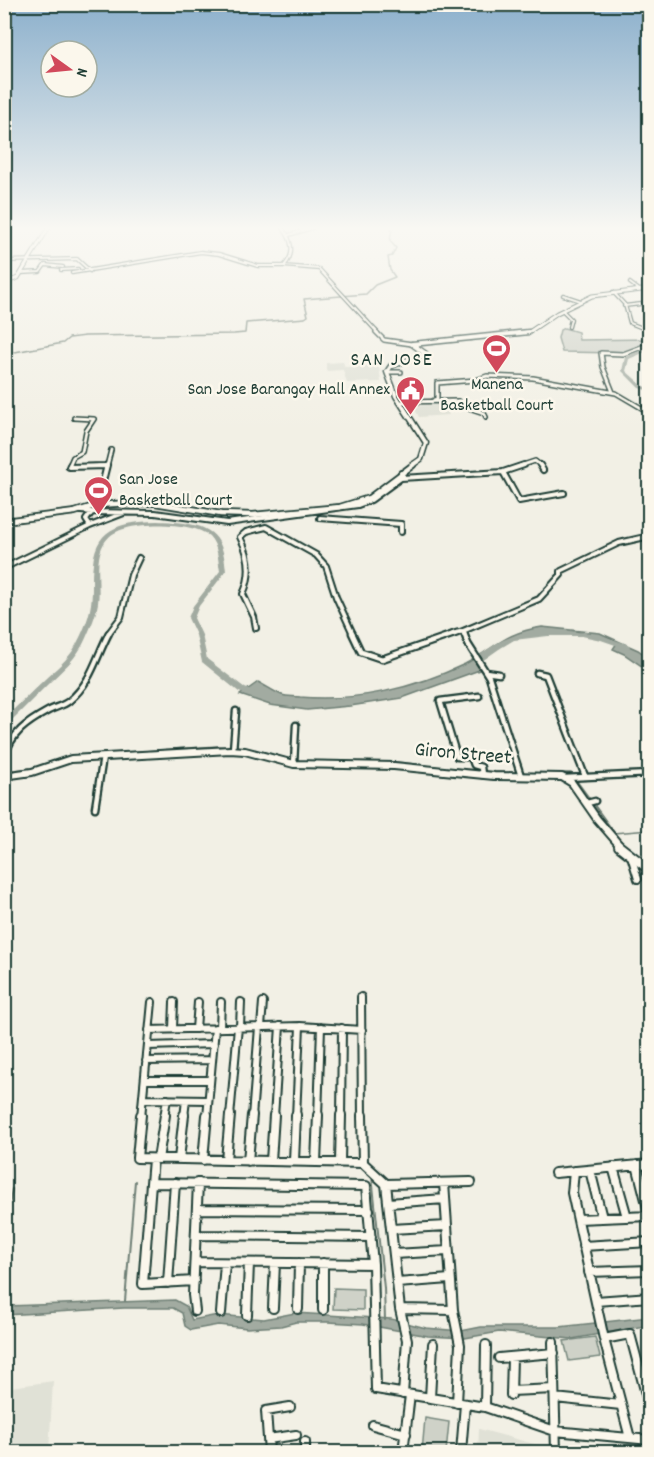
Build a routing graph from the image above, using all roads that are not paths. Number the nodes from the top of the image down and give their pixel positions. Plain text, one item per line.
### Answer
1 (342, 295) edge
2 (563, 295) dead end
3 (603, 295) edge
4 (613, 295) edge
5 (581, 302) junction
6 (650, 303) edge
7 (625, 308) junction
8 (563, 311) junction
9 (569, 327) dead end
10 (650, 331) edge
11 (412, 344) junction
12 (650, 344) edge
13 (387, 372) junction
14 (400, 372) dead end
15 (613, 392) junction
16 (434, 400) junction
17 (400, 402) junction
18 (650, 413) edge
19 (486, 417) dead end
20 (74, 418) dead end
21 (111, 450) dead end
22 (105, 466) junction
23 (543, 470) dead end
24 (503, 472) junction
25 (401, 476) junction
26 (564, 493) dead end
27 (97, 506) junction
28 (358, 507) junction
29 (80, 511) junction
30 (92, 512) junction
31 (126, 512) junction
32 (283, 514) junction
33 (320, 518) dead end
34 (266, 519) junction
35 (359, 520) junction
36 (4, 521) edge
37 (90, 526) junction
38 (269, 528) junction
39 (401, 532) dead end
40 (650, 536) edge
41 (139, 558) dead end
42 (4, 568) edge
43 (256, 628) dead end
44 (463, 631) junction
45 (485, 670) junction
46 (537, 673) dead end
47 (499, 674) dead end
48 (478, 696) dead end
49 (236, 711) dead end
50 (296, 725) dead end
51 (234, 748) junction
52 (4, 757) edge
53 (103, 758) junction
54 (298, 763) junction
55 (482, 773) junction
56 (520, 774) junction
57 (650, 774) edge
58 (4, 776) edge
59 (585, 776) junction
60 (570, 777) junction
61 (95, 808) dead end
62 (632, 860) junction
63 (650, 870) edge
64 (638, 879) dead end
65 (362, 997) dead end
66 (152, 1002) dead end
67 (174, 1002) dead end
68 (198, 1002) dead end
69 (221, 1002) dead end
70 (241, 1002) dead end
71 (263, 1002) dead end
72 (280, 1026) junction
73 (300, 1026) junction
74 (260, 1027) junction
75 (321, 1027) junction
76 (218, 1028) junction
77 (239, 1028) junction
78 (342, 1028) junction
79 (173, 1029) junction
80 (196, 1029) junction
81 (149, 1030) junction
82 (362, 1030) junction
83 (214, 1044) junction
84 (148, 1046) junction
85 (212, 1060) junction
86 (146, 1061) junction
87 (144, 1080) junction
88 (210, 1080) junction
89 (143, 1099) junction
90 (167, 1099) junction
91 (186, 1100) junction
92 (208, 1100) junction
93 (156, 1159) junction
94 (179, 1159) junction
95 (203, 1160) junction
96 (225, 1160) junction
97 (248, 1161) junction
98 (271, 1161) junction
99 (294, 1161) junction
100 (316, 1162) junction
101 (340, 1162) junction
102 (363, 1163) junction
103 (650, 1164) edge
104 (638, 1165) junction
105 (613, 1167) junction
106 (590, 1170) junction
107 (574, 1171) junction
108 (555, 1173) dead end
109 (471, 1182) dead end
110 (151, 1183) junction
111 (175, 1183) junction
112 (444, 1183) junction
113 (198, 1184) junction
114 (386, 1184) junction
115 (445, 1199) junction
116 (388, 1203) junction
117 (197, 1209) junction
118 (369, 1210) junction
119 (649, 1216) edge
120 (627, 1217) junction
121 (602, 1218) junction
122 (578, 1219) junction
123 (447, 1226) junction
124 (391, 1229) junction
125 (196, 1235) junction
126 (371, 1236) junction
127 (650, 1242) edge
128 (584, 1246) junction
129 (448, 1251) junction
130 (394, 1254) junction
131 (195, 1262) junction
132 (225, 1263) junction
133 (249, 1263) junction
134 (275, 1263) junction
135 (299, 1263) junction
136 (323, 1263) junction
137 (374, 1264) junction
138 (650, 1270) edge
139 (589, 1272) junction
140 (450, 1279) junction
141 (194, 1281) junction
142 (168, 1283) junction
143 (397, 1283) junction
144 (650, 1297) edge
145 (596, 1301) junction
146 (273, 1308) dead end
147 (298, 1309) dead end
148 (400, 1309) junction
149 (323, 1310) dead end
150 (453, 1310) junction
151 (195, 1311) dead end
152 (221, 1312) dead end
153 (247, 1315) dead end
154 (604, 1339) junction
155 (553, 1342) dead end
156 (433, 1344) dead end
157 (486, 1345) dead end
158 (554, 1353) junction
159 (512, 1357) junction
160 (499, 1358) dead end
161 (407, 1394) junction
162 (554, 1394) junction
163 (430, 1398) junction
164 (461, 1403) junction
165 (621, 1405) junction
166 (290, 1407) dead end
167 (485, 1407) junction
168 (650, 1409) edge
169 (373, 1425) dead end
170 (555, 1431) junction
171 (406, 1434) junction
172 (296, 1435) dead end
173 (630, 1438) junction
174 (268, 1439) junction
175 (650, 1440) edge
176 (305, 1443) dead end
177 (269, 1452) edge
178 (304, 1452) edge
179 (404, 1452) edge
180 (461, 1452) edge
181 (556, 1452) edge

1 - 11 street
2 - 5 street
3 - 5 street
4 - 7 street
5 - 8 street
6 - 7 street
7 - 10 street
8 - 9 street
8 - 11 street
11 - 13 street
12 - 15 street
13 - 14 street
13 - 17 street
15 - 16 street
15 - 18 street
16 - 17 street
16 - 19 street
17 - 25 street
20 - 22 street
21 - 22 street
22 - 27 street
23 - 24 street
24 - 25 street
24 - 26 street
25 - 28 street
27 - 29 street
27 - 32 street
28 - 32 street
28 - 35 street
29 - 30 street
29 - 36 street
30 - 31 street
30 - 37 street
31 - 34 street
31 - 37 street
32 - 34 street
33 - 35 street
34 - 38 street
35 - 39 street
37 - 42 street
38 - 43 street
38 - 44 street
40 - 44 street
41 - 52 street
44 - 45 street
45 - 47 street
45 - 56 street
46 - 59 street
48 - 55 street
49 - 51 street
50 - 54 street
51 - 53 street, Giron Street
51 - 54 street, Giron Street
53 - 58 street, Giron Street
53 - 61 street
54 - 55 street, Giron Street
55 - 56 street, Giron Street
56 - 60 street, Giron Street
57 - 59 street
59 - 60 street
60 - 62 street
62 - 63 street
62 - 64 street
65 - 82 street
66 - 81 street
67 - 79 street
68 - 80 street
69 - 76 street
70 - 77 street
71 - 74 street
72 - 73 street
72 - 74 street
72 - 98 street
73 - 75 street
73 - 99 street
74 - 77 street
74 - 97 street
75 - 78 street
75 - 100 street
76 - 77 street
76 - 80 street
76 - 83 street
77 - 96 street
78 - 82 street
78 - 101 street
79 - 80 street
79 - 81 street
81 - 84 street
82 - 102 street
83 - 84 street
83 - 85 street
84 - 86 street
85 - 86 street
85 - 88 street
86 - 87 street
87 - 88 street
87 - 89 street
88 - 92 street
89 - 90 street
89 - 93 street
90 - 91 street
90 - 93 street
91 - 92 street
91 - 94 street
92 - 95 street
93 - 94 street
93 - 110 street
94 - 95 street
95 - 96 street
96 - 97 street
97 - 98 street
98 - 99 street
99 - 100 street
100 - 101 street
101 - 102 street
102 - 114 street
103 - 104 street
104 - 105 street
104 - 119 street
105 - 106 street
105 - 120 street
106 - 107 street
106 - 121 street
107 - 108 street
107 - 122 street
109 - 112 street
110 - 111 street
110 - 142 street
111 - 113 street
111 - 142 street
112 - 114 street
112 - 115 street
113 - 117 street
113 - 118 street
114 - 116 street
115 - 116 street
115 - 123 street
116 - 124 street
117 - 118 street
117 - 125 street
118 - 126 street
119 - 120 street
120 - 121 street
121 - 122 street
122 - 128 street
123 - 124 street
123 - 129 street
124 - 130 street
125 - 126 street
125 - 131 street
126 - 137 street
127 - 128 street
128 - 139 street
129 - 130 street
129 - 140 street
130 - 143 street
131 - 132 street
131 - 141 street
132 - 133 street
132 - 152 street
133 - 134 street
133 - 153 street
134 - 135 street
134 - 146 street
135 - 136 street
135 - 147 street
136 - 137 street
136 - 149 street
137 - 161 street
138 - 139 street
139 - 145 street
140 - 143 street
140 - 150 street
141 - 142 street
141 - 151 street
143 - 148 street
144 - 145 street
145 - 154 street
148 - 150 street
148 - 161 street
150 - 164 street
154 - 165 street
154 - 168 street
155 - 158 street
156 - 163 street
157 - 167 street
158 - 159 street
158 - 162 street
159 - 160 street
159 - 162 street
161 - 163 street
161 - 171 street
162 - 165 street
162 - 170 street
163 - 164 street
164 - 167 street
164 - 180 street
165 - 173 street
166 - 174 street
167 - 170 street
169 - 171 street
170 - 173 street
170 - 181 street
171 - 179 street
172 - 174 street
173 - 175 street
174 - 177 street
176 - 178 street

